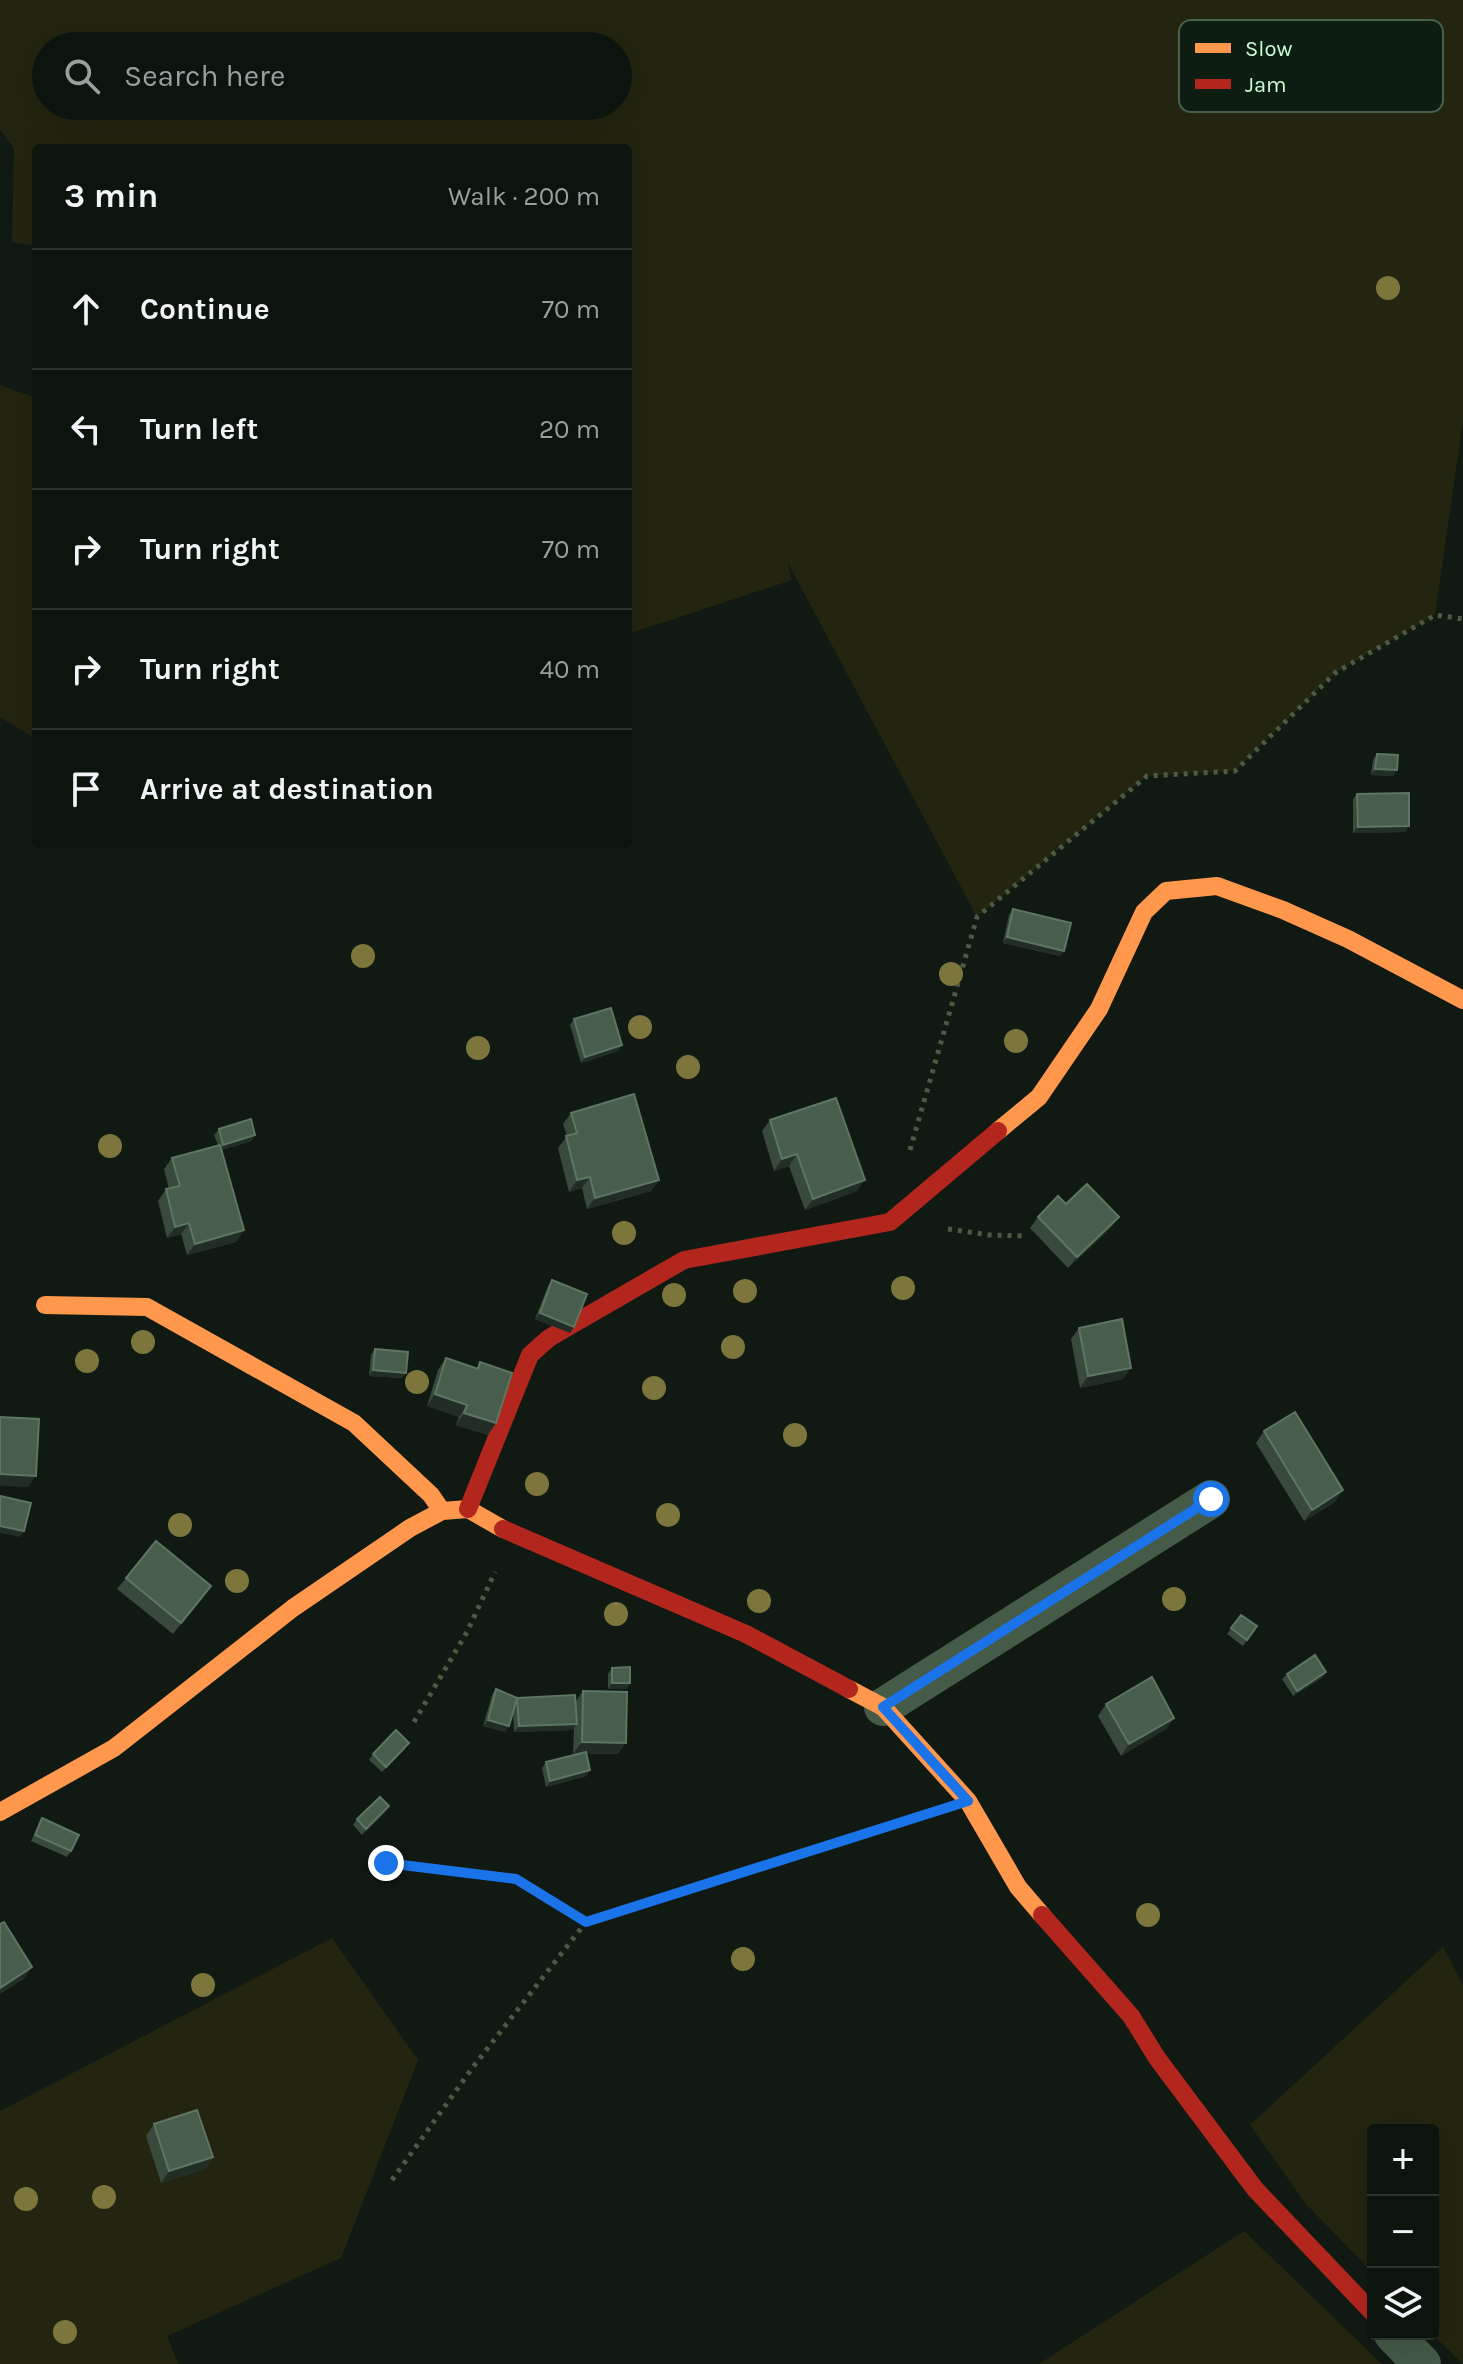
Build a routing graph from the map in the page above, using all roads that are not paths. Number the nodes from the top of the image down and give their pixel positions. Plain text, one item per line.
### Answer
1 (1463, 1000) edge
2 (45, 1305) dead end
3 (1211, 1499) dead end
4 (468, 1509) junction
5 (442, 1511) junction
6 (883, 1707) junction
7 (0, 1812) edge
8 (1367, 2307) edge
9 (1399, 2340) edge
10 (1422, 2364) edge

1 - 4 street
2 - 5 street
3 - 6 street
4 - 5 street
4 - 6 street
5 - 7 street
6 - 8 street
9 - 10 street

